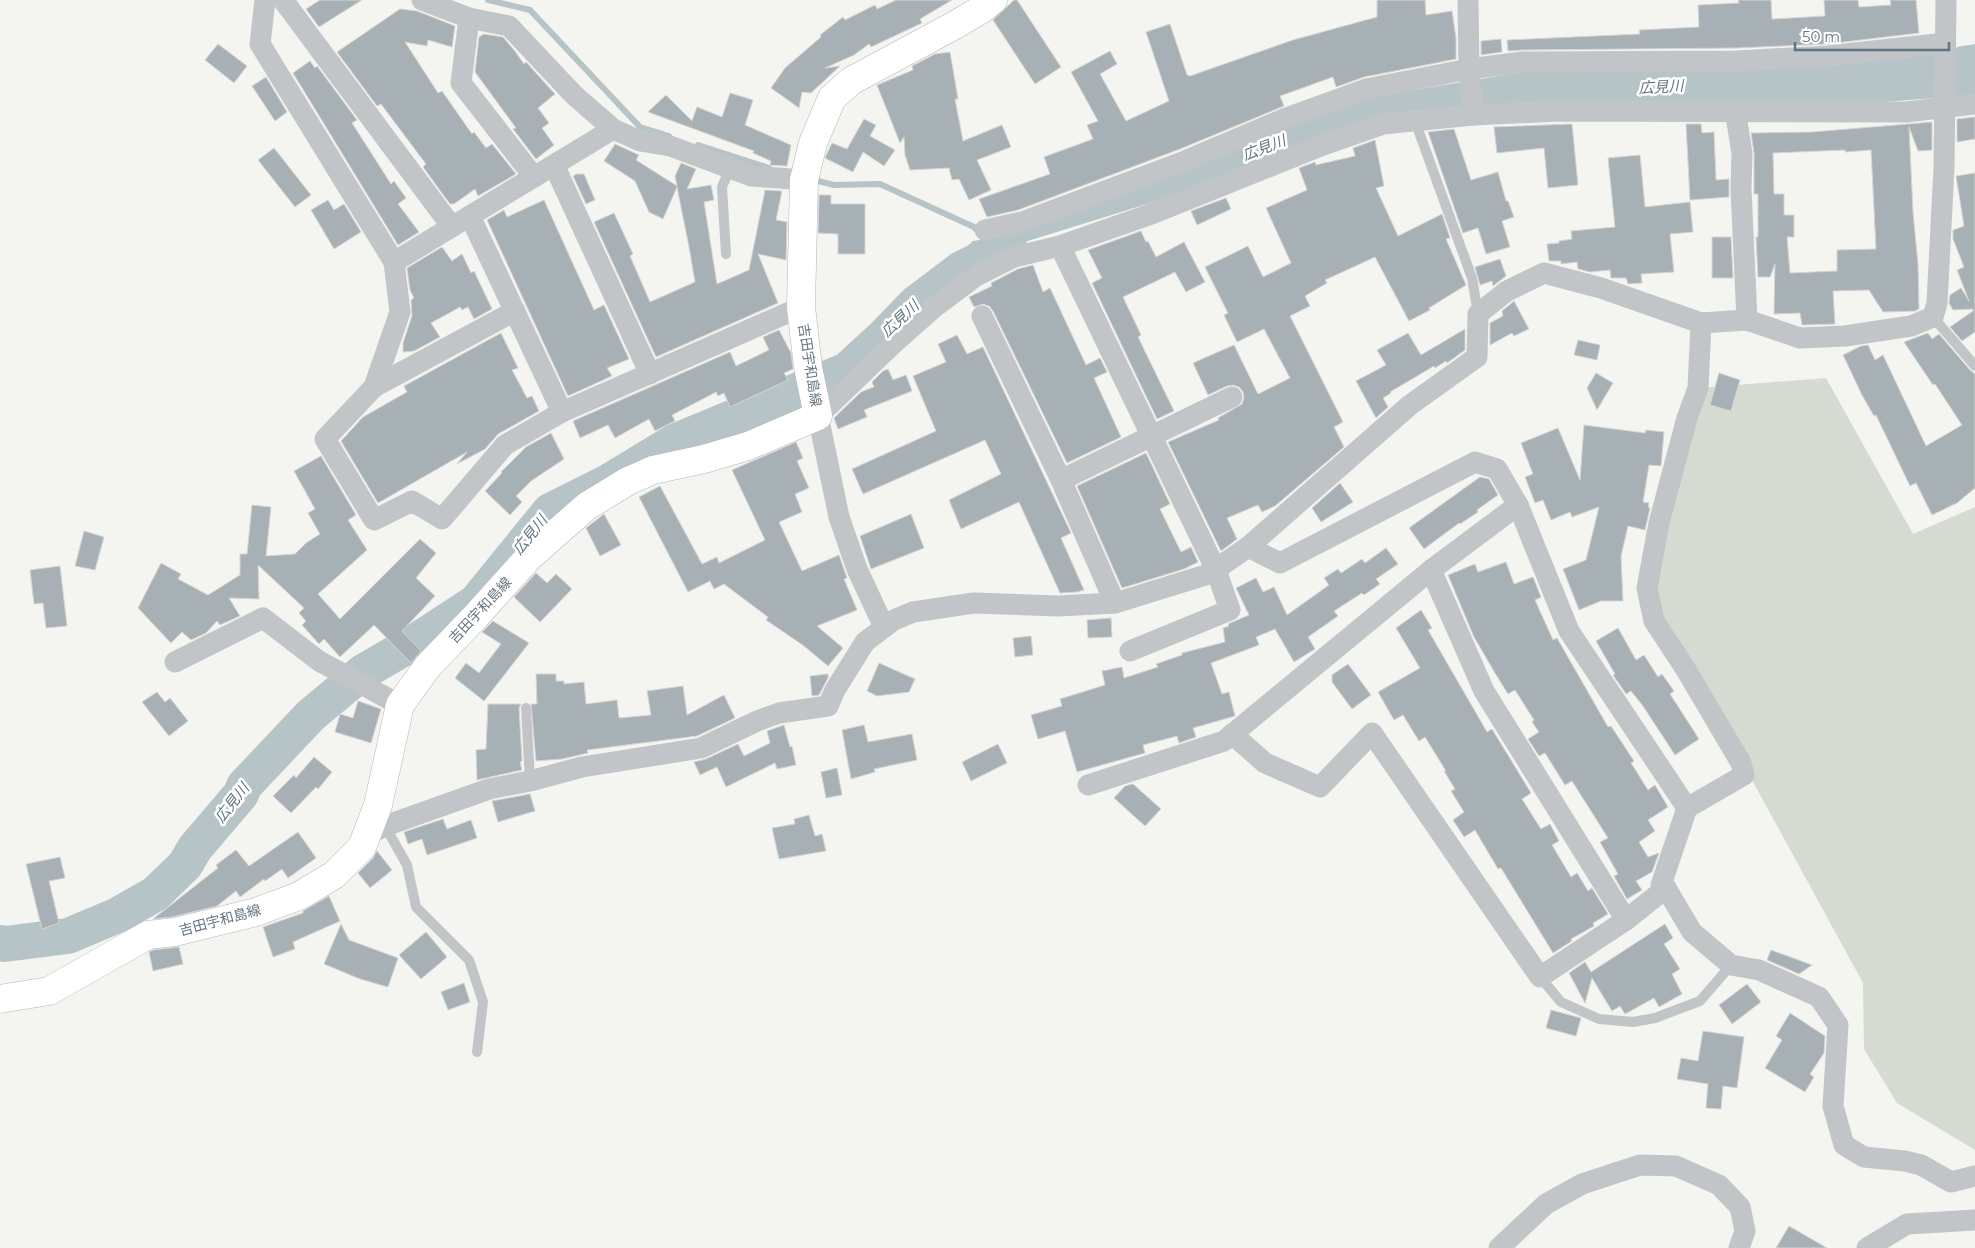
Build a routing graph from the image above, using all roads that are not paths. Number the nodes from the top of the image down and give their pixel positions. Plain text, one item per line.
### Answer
1 (265, 0) edge
2 (283, 0) edge
3 (422, 0) edge
4 (993, 0) edge
5 (1468, 0) edge
6 (1946, 0) edge
7 (469, 18) junction
8 (1945, 46) junction
9 (1469, 73) junction
10 (1945, 103) junction
11 (1975, 104) edge
12 (1735, 110) junction
13 (1473, 112) junction
14 (1415, 121) junction
15 (613, 129) junction
16 (554, 165) junction
17 (730, 168) junction
18 (534, 177) junction
19 (804, 180) junction
20 (470, 216) junction
21 (452, 227) junction
22 (985, 230) dead end
23 (1060, 246) junction
24 (726, 254) dead end
25 (394, 262) junction
26 (801, 307) junction
27 (515, 311) junction
28 (1478, 314) junction
29 (982, 316) dead end
30 (1933, 317) junction
31 (1747, 320) junction
32 (1701, 323) junction
33 (1975, 366) edge
34 (650, 374) junction
35 (374, 387) junction
36 (1232, 396) dead end
37 (817, 407) junction
38 (562, 412) junction
39 (1152, 436) junction
40 (1061, 480) junction
41 (1518, 505) junction
42 (1248, 547) junction
43 (1216, 570) junction
44 (1431, 570) junction
45 (1115, 603) junction
46 (884, 627) junction
47 (1130, 651) dead end
48 (174, 662) dead end
49 (400, 705) junction
50 (526, 708) dead end
51 (1232, 734) junction
52 (530, 781) junction
53 (1088, 785) dead end
54 (1687, 808) junction
55 (376, 831) junction
56 (1666, 888) junction
57 (1626, 920) junction
58 (1731, 965) junction
59 (1540, 978) junction
60 (0, 999) edge
61 (477, 1052) dead end
62 (1975, 1176) edge
63 (1975, 1220) edge
64 (1499, 1248) edge
65 (1739, 1248) edge
66 (1867, 1248) edge

1 - 25 street
2 - 21 street
3 - 7 street
4 - 19 main road, 吉田宇和島線
5 - 9 street
6 - 8 street
7 - 15 street
7 - 18 street
8 - 9 street
8 - 10 street
9 - 13 street
9 - 22 street
10 - 11 street
10 - 12 street
10 - 30 street
12 - 13 street
12 - 31 street
13 - 14 street
14 - 23 street
14 - 28 lane
15 - 16 street
15 - 17 street
16 - 18 street
16 - 34 street
17 - 19 street
17 - 24 lane
18 - 20 street
19 - 26 main road, 吉田宇和島線
20 - 21 street
20 - 27 street
21 - 25 street
23 - 37 street
23 - 39 street
25 - 35 street
26 - 34 street
26 - 37 main road, 吉田宇和島線
27 - 35 street
27 - 38 street
28 - 32 street
28 - 42 street
29 - 40 street
30 - 31 street
30 - 33 lane
31 - 32 street
32 - 54 street
34 - 38 street
35 - 38 street
36 - 39 street
37 - 46 street
37 - 49 main road, 吉田宇和島線
39 - 40 street
39 - 43 street
40 - 45 street
41 - 42 street
41 - 44 street
41 - 54 street
42 - 43 street
43 - 45 street
43 - 47 street
44 - 51 street
44 - 57 street
45 - 46 street
46 - 52 street
48 - 49 street
49 - 55 main road, 吉田宇和島線
50 - 52 lane
51 - 53 street
51 - 59 street
52 - 55 street
54 - 56 street
55 - 60 main road, 吉田宇和島線
55 - 61 lane
56 - 57 street
56 - 58 street
57 - 59 street
58 - 59 lane
58 - 62 street
63 - 66 street
64 - 65 street

